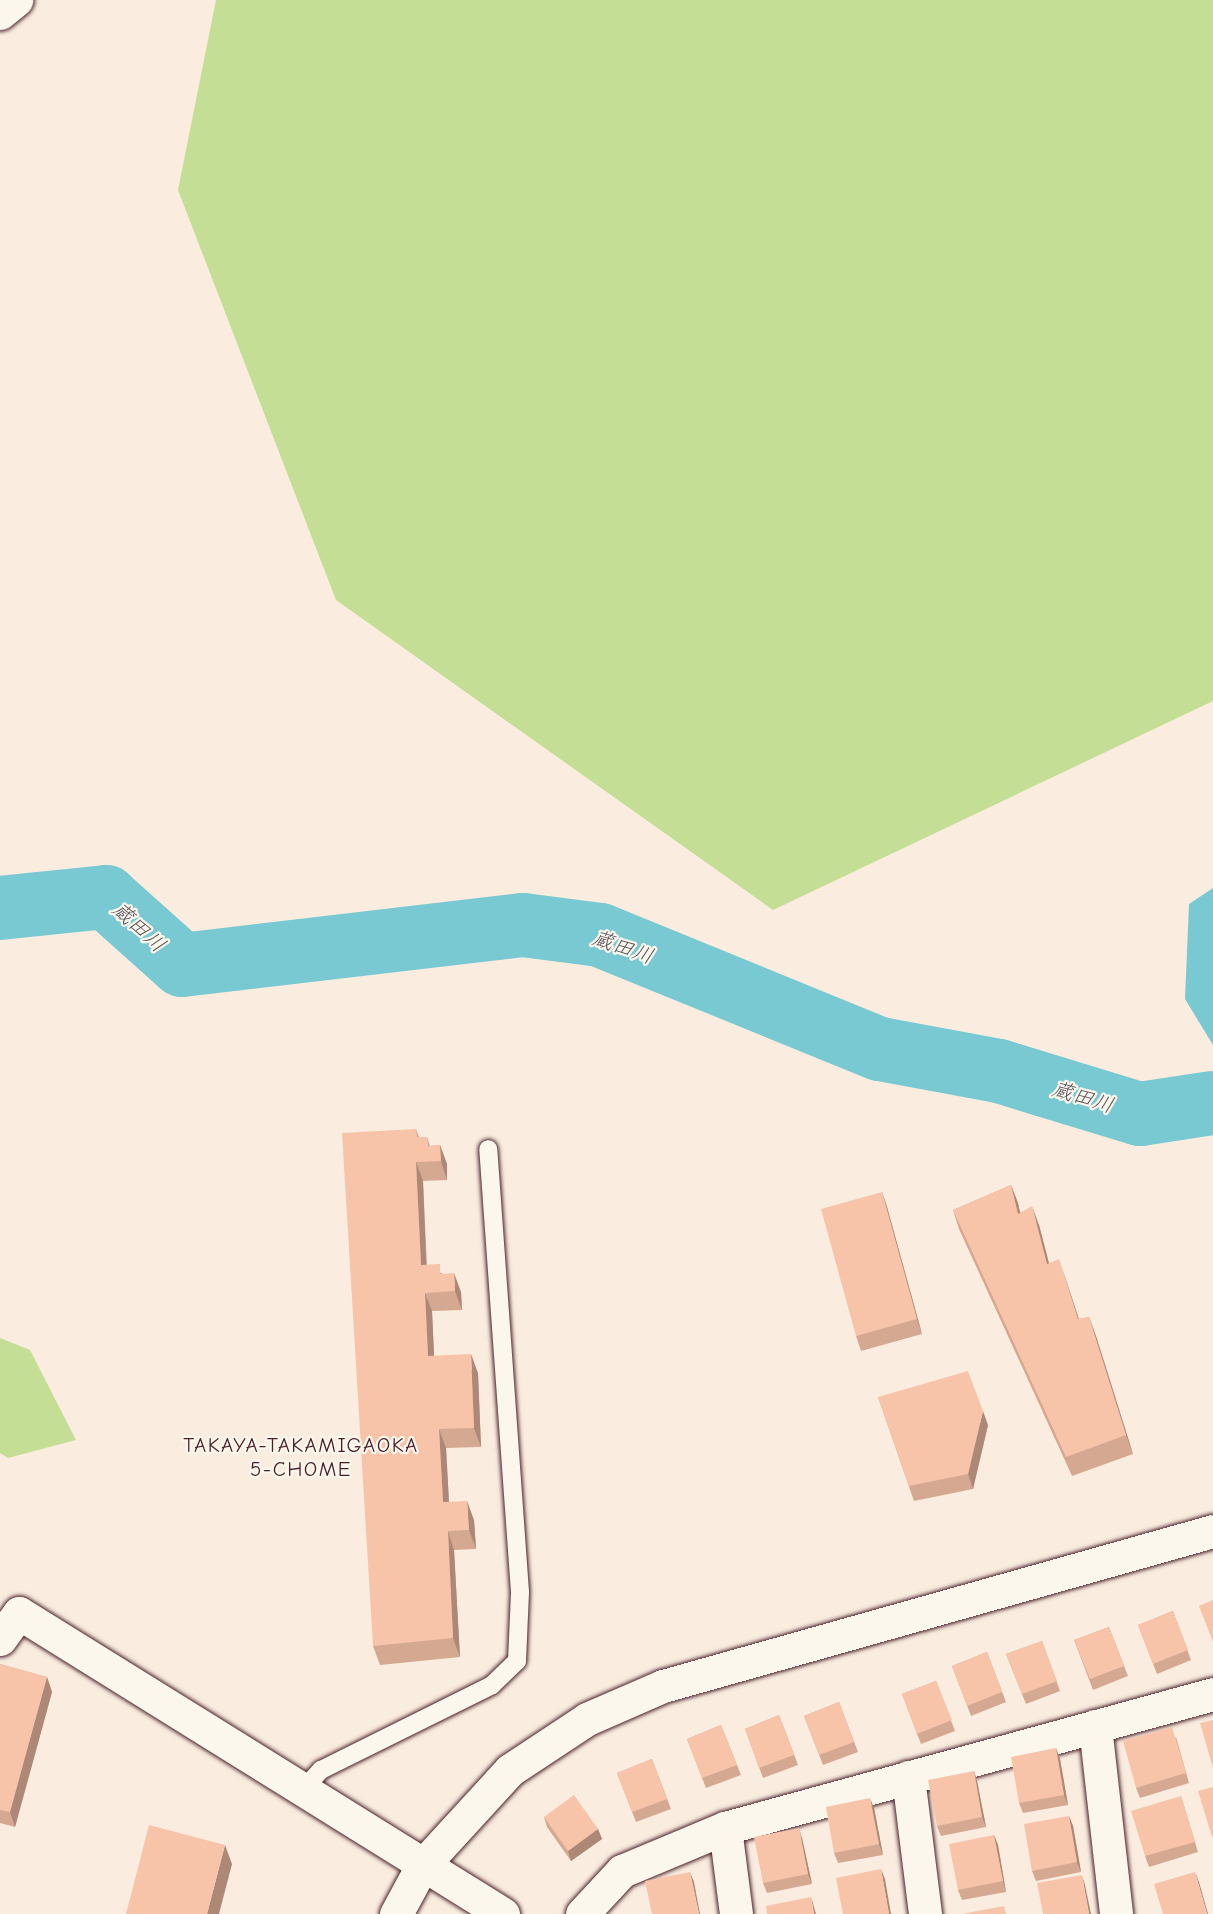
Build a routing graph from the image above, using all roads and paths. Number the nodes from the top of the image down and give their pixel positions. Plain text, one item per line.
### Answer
1 (16, 0) edge
2 (0, 13) edge
3 (488, 1149) dead end
4 (1213, 1531) edge
5 (0, 1639) edge
6 (1213, 1694) edge
7 (1095, 1726) junction
8 (908, 1777) junction
9 (301, 1792) junction
10 (725, 1828) junction
11 (422, 1866) junction
12 (396, 1914) edge
13 (503, 1914) edge
14 (582, 1914) edge
15 (736, 1914) edge
16 (925, 1914) edge
17 (1116, 1914) edge

1 - 2 street
3 - 9 lane
4 - 11 street
5 - 9 street
6 - 7 street
7 - 8 street
7 - 17 street
8 - 10 street
8 - 16 street
9 - 11 street
10 - 14 street
10 - 15 street
11 - 12 street
11 - 13 street

